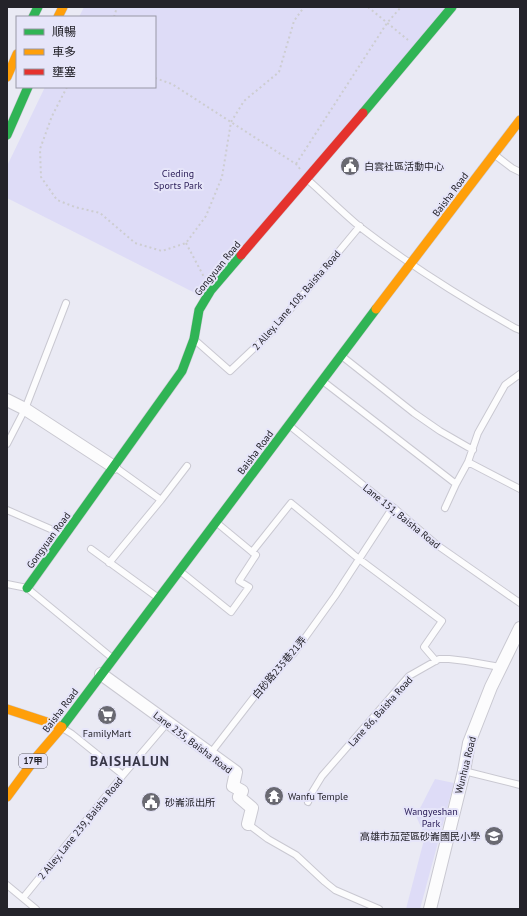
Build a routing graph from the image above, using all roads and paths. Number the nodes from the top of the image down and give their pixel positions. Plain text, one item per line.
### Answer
1 (38, 7) edge
2 (63, 7) edge
3 (304, 7) edge
4 (368, 7) edge
5 (401, 7) edge
6 (452, 7) edge
7 (34, 16) edge
8 (58, 16) edge
9 (387, 23) junction
10 (418, 48) junction
11 (16, 56) edge
12 (7, 77) edge
13 (156, 78) edge
14 (28, 88) edge
15 (67, 88) edge
16 (520, 120) edge
17 (230, 122) junction
18 (7, 135) edge
19 (494, 154) junction
20 (296, 164) junction
21 (520, 172) edge
22 (308, 179) junction
23 (360, 226) junction
24 (186, 243) junction
25 (412, 263) junction
26 (210, 290) junction
27 (66, 303) dead end
28 (520, 330) edge
29 (194, 339) junction
30 (342, 356) junction
31 (520, 374) edge
32 (322, 381) junction
33 (7, 400) edge
34 (26, 409) junction
35 (289, 425) junction
36 (7, 444) edge
37 (473, 450) junction
38 (468, 462) junction
39 (114, 466) junction
40 (187, 466) dead end
41 (456, 484) junction
42 (520, 490) edge
43 (162, 500) junction
44 (393, 507) junction
45 (445, 508) dead end
46 (7, 510) edge
47 (216, 522) junction
48 (64, 535) junction
49 (91, 548) dead end
50 (252, 552) junction
51 (358, 559) junction
52 (109, 563) junction
53 (179, 570) junction
54 (7, 584) edge
55 (27, 588) junction
56 (158, 598) junction
57 (520, 603) edge
58 (520, 628) edge
59 (113, 658) junction
60 (436, 661) junction
61 (500, 668) junction
62 (101, 674) junction
63 (7, 709) edge
64 (168, 722) junction
65 (62, 727) junction
66 (210, 754) junction
67 (464, 771) junction
68 (122, 776) junction
69 (520, 785) edge
70 (7, 797) edge
71 (308, 802) dead end
72 (248, 824) joint
73 (7, 885) edge
74 (23, 898) junction
75 (36, 909) edge
76 (379, 909) edge
77 (430, 909) edge

1 - 7 street
2 - 8 street
3 - 17 path
4 - 9 path
5 - 9 path
6 - 10 street, Gongyuan Road
9 - 10 path
9 - 20 path
10 - 22 street, Gongyuan Road
11 - 12 street
13 - 17 path
14 - 18 street
15 - 24 path
16 - 19 street, Baisha Road
17 - 20 path
17 - 24 path
19 - 21 lane
19 - 25 street, Baisha Road
20 - 22 path
22 - 23 lane
22 - 26 street, Gongyuan Road
23 - 25 lane
23 - 29 lane, 2 Alley, Lane 108, Baisha Road
24 - 26 path
25 - 28 lane
25 - 30 street, Baisha Road
26 - 29 street, Gongyuan Road
27 - 34 lane
29 - 39 street, Gongyuan Road
30 - 32 street, Baisha Road
30 - 37 lane
31 - 37 lane
32 - 35 street, Baisha Road
32 - 41 lane
33 - 34 street
34 - 36 lane
34 - 39 street
35 - 44 lane, Lane 151, Baisha Road
35 - 47 street, Baisha Road
37 - 38 lane
38 - 41 lane
38 - 42 lane
39 - 43 lane
39 - 48 street, Gongyuan Road
40 - 43 lane
41 - 45 lane
43 - 52 lane
44 - 51 lane, 白砂路235巷21弄
44 - 57 lane, Lane 151, Baisha Road
46 - 48 lane
47 - 50 lane
47 - 53 street, Baisha Road
48 - 55 street, Gongyuan Road
49 - 52 lane
50 - 51 lane
50 - 53 lane
51 - 60 lane
51 - 66 lane, 白砂路235巷21弄
52 - 56 lane
53 - 56 street, Baisha Road
54 - 55 lane
55 - 59 lane
56 - 59 street, Baisha Road
58 - 61 street, Wunhua Road
59 - 62 street, Baisha Road
60 - 61 lane, Lane 86, Baisha Road
60 - 71 lane, Lane 86, Baisha Road
61 - 67 street, Wunhua Road
62 - 64 street, Lane 235, Baisha Road
62 - 65 street, Baisha Road
63 - 65 street
64 - 66 street, Lane 235, Baisha Road
64 - 68 lane, 2 Alley, Lane 239, Baisha Road
65 - 68 lane
65 - 70 street, Baisha Road / 17甲
66 - 72 street, Lane 235, Baisha Road
67 - 69 lane
67 - 77 street, Wunhua Road
68 - 74 lane, 2 Alley, Lane 239, Baisha Road
72 - 76 lane
73 - 74 lane
74 - 75 lane

